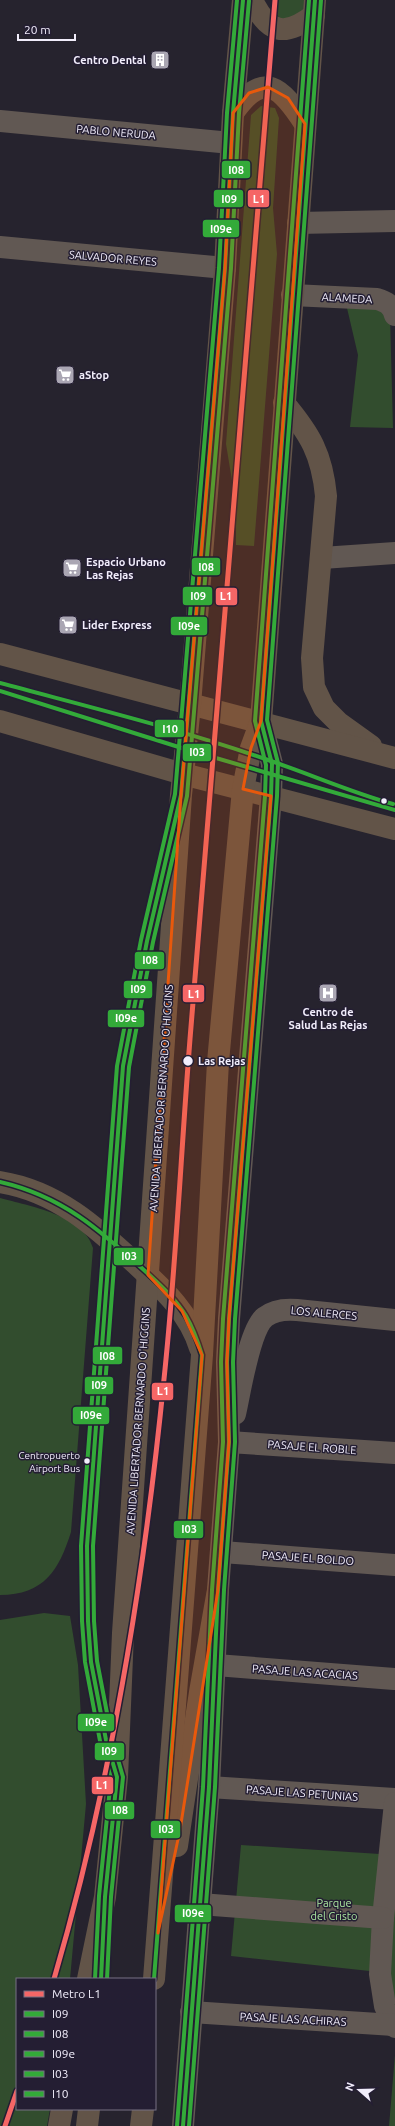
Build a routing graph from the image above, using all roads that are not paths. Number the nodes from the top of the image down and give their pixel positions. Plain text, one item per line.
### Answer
1 (242, 0) edge
2 (252, 0) edge
3 (315, 7) edge
4 (233, 113) junction
5 (0, 121) edge
6 (304, 124) junction
7 (231, 143) junction
8 (395, 221) edge
9 (298, 224) junction
10 (0, 247) edge
11 (225, 268) junction
12 (292, 295) junction
13 (395, 315) edge
14 (284, 402) junction
15 (395, 554) edge
16 (322, 558) junction
17 (0, 654) edge
18 (190, 705) junction
19 (0, 721) edge
20 (261, 721) junction
21 (390, 757) edge
22 (183, 774) junction
23 (243, 789) junction
24 (271, 796) junction
25 (395, 829) edge
26 (0, 1182) edge
27 (148, 1275) junction
28 (395, 1320) edge
29 (202, 1355) junction
30 (229, 1442) junction
31 (395, 1453) edge
32 (222, 1552) junction
33 (395, 1565) edge
34 (218, 1590) junction
35 (216, 1665) junction
36 (395, 1676) edge
37 (209, 1787) junction
38 (395, 1799) edge
39 (395, 1803) edge
40 (393, 1833) edge
41 (105, 1897) junction
42 (200, 1904) junction
43 (384, 1918) junction
44 (158, 1933) junction
45 (88, 1978) edge
46 (101, 1978) edge
47 (154, 1978) edge
48 (192, 2012) junction
49 (394, 2026) edge
50 (62, 2110) edge
51 (89, 2110) edge
52 (143, 2110) edge
53 (59, 2126) edge
54 (87, 2126) edge
55 (142, 2126) edge
56 (183, 2126) edge

1 - 4 main road, AVENIDA LIBERTADOR BERNARDO O'HIGGINS
2 - 3 main road
3 - 6 main road
4 - 6 main road
4 - 7 main road, AVENIDA LIBERTADOR BERNARDO O'HIGGINS
5 - 7 street, PABLO NERUDA
6 - 9 main road
7 - 11 main road, AVENIDA LIBERTADOR BERNARDO O'HIGGINS
8 - 9 street
9 - 12 main road
10 - 11 street, SALVADOR REYES
11 - 18 main road, AVENIDA LIBERTADOR BERNARDO O'HIGGINS
12 - 13 street, ALAMEDA
12 - 14 main road
14 - 16 main road
14 - 20 main road
15 - 16 street
16 - 21 main road
17 - 18 main road
18 - 20 main road
18 - 22 main road, AVENIDA LIBERTADOR BERNARDO O'HIGGINS
19 - 22 main road
20 - 21 main road
20 - 23 main road
20 - 24 street
22 - 23 main road
22 - 27 main road, AVENIDA LIBERTADOR BERNARDO O'HIGGINS
23 - 24 main road
23 - 29 main road
24 - 25 main road
24 - 30 street
26 - 27 main road
27 - 29 main road
27 - 41 main road, AVENIDA LIBERTADOR BERNARDO O'HIGGINS
28 - 30 street, LOS ALERCES
29 - 44 main road
30 - 31 street, PASAJE EL ROBLE
30 - 32 street
32 - 33 street, PASAJE EL BOLDO
32 - 34 street
34 - 35 street
34 - 44 main road
35 - 36 street, PASAJE LAS ACACIAS
35 - 37 street
37 - 38 street, PASAJE LAS PETUNIAS
37 - 42 street
39 - 40 street
40 - 43 street
41 - 45 main road, AVENIDA LIBERTADOR BERNARDO O'HIGGINS
41 - 46 main road
42 - 43 street
42 - 48 street
43 - 49 street
44 - 47 main road
48 - 49 street, PASAJE LAS ACHIRAS
48 - 56 street
50 - 53 main road
51 - 54 main road
52 - 55 main road

